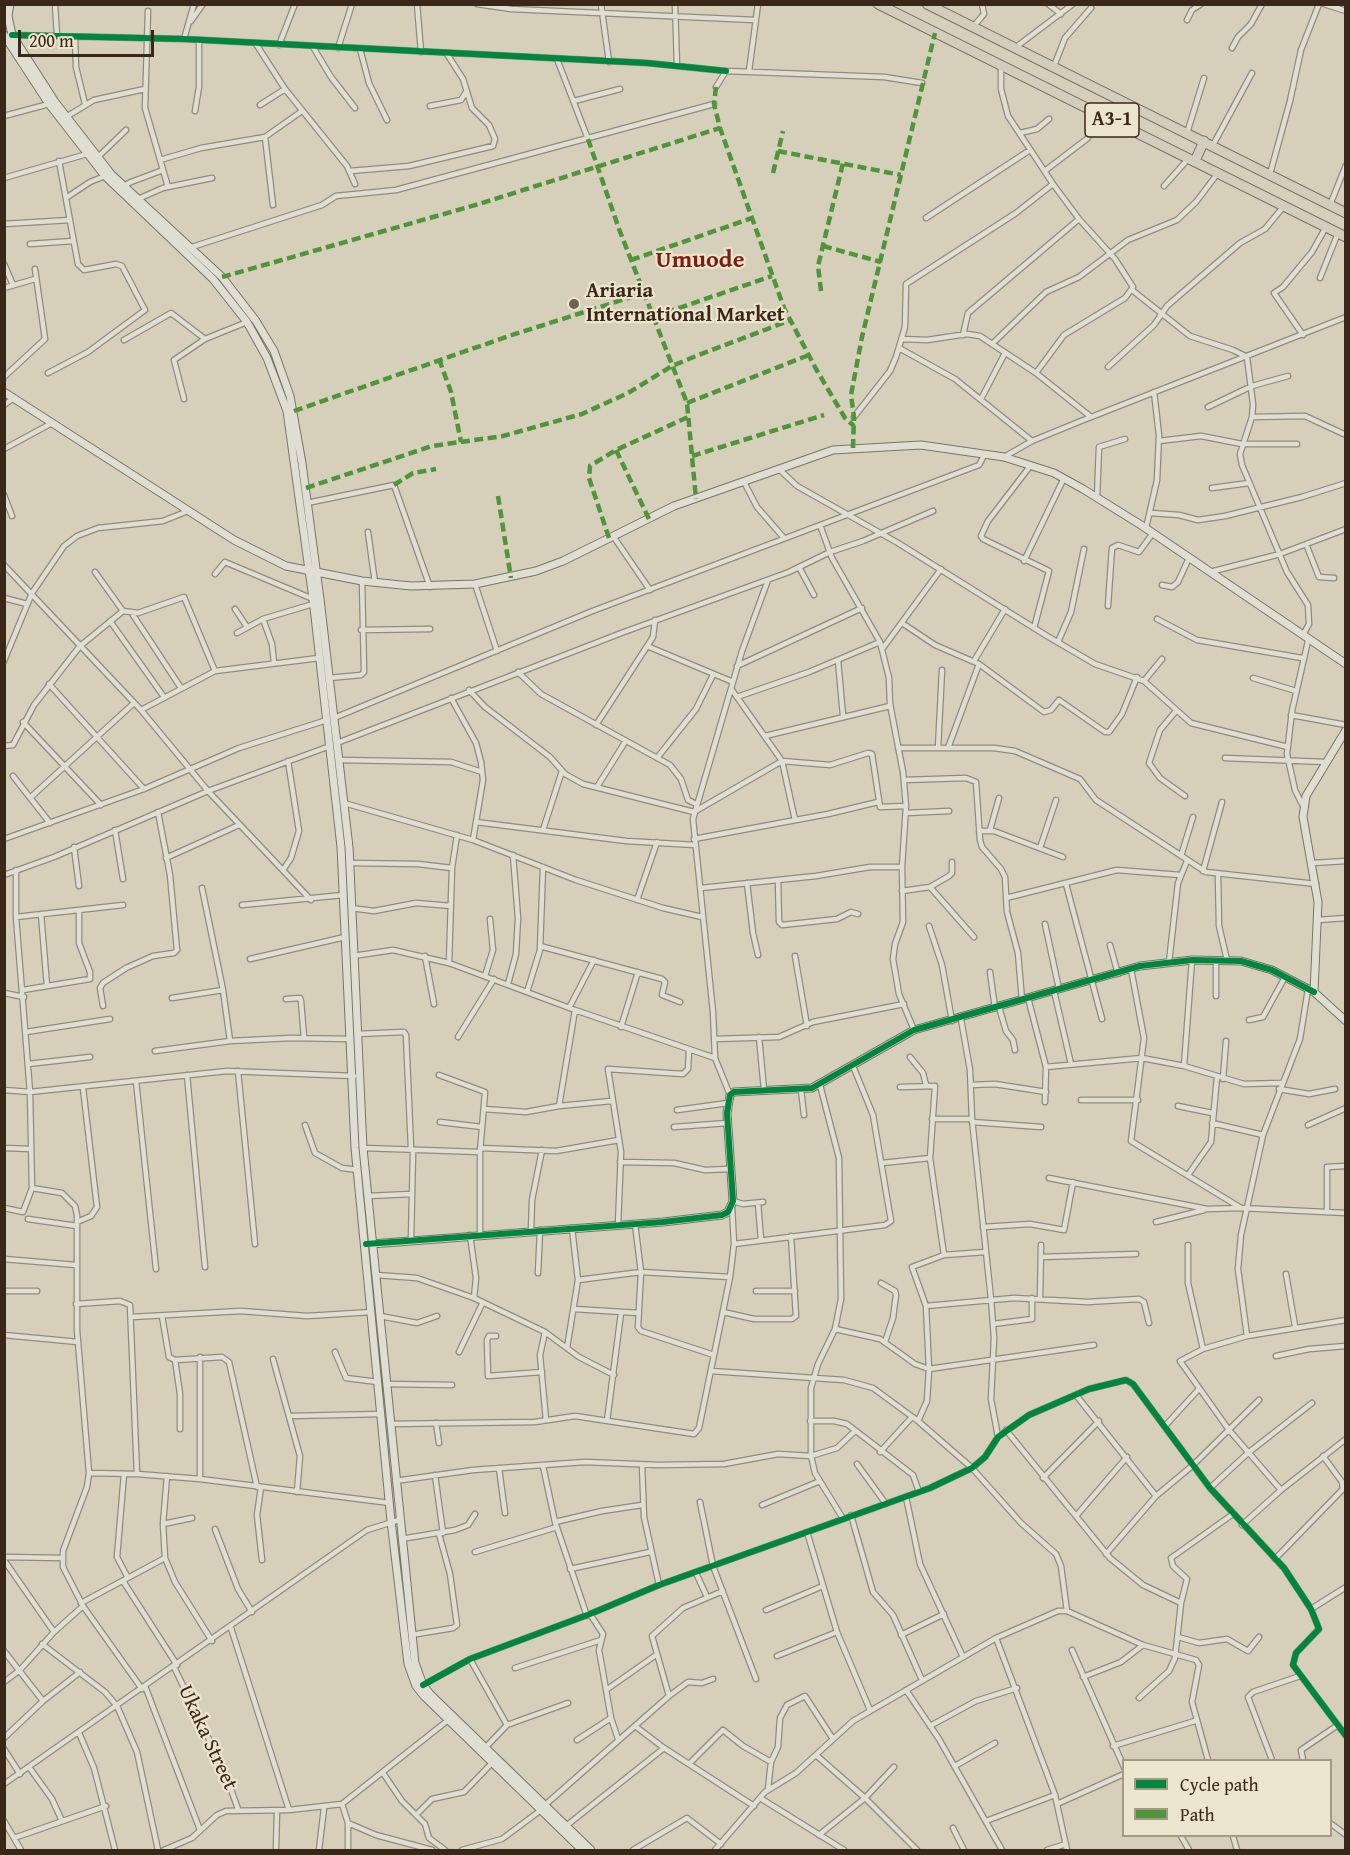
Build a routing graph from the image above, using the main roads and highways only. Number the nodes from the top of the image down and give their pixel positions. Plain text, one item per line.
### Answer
1 (10, 4) edge
2 (878, 4) edge
3 (927, 4) edge
4 (8, 35) edge
5 (1209, 143) junction
6 (1192, 159) junction
7 (1346, 213) edge
8 (1342, 235) edge
9 (4, 392) edge
10 (313, 573) junction
11 (1346, 664) edge
12 (330, 719) junction
13 (1346, 730) edge
14 (333, 745) junction
15 (1311, 990) junction
16 (1346, 1021) edge
17 (354, 1076) junction
18 (370, 1244) junction
19 (383, 1383) junction
20 (395, 1521) junction
21 (543, 1808) junction
22 (582, 1851) edge
23 (591, 1851) edge

1 - 4 main road
2 - 6 highway, A3-1
3 - 5 highway, A3-1
4 - 10 main road
4 - 10 main road
5 - 6 highway
5 - 7 highway, A3-1
6 - 8 highway, A3-1
9 - 10 main road
10 - 11 main road
10 - 12 main road
10 - 12 main road
12 - 14 main road
13 - 15 main road
14 - 17 main road
14 - 17 main road
15 - 16 main road
15 - 18 main road
17 - 18 main road
17 - 18 main road
18 - 19 main road
18 - 19 main road
19 - 20 main road
19 - 20 main road
20 - 21 main road
20 - 21 main road
21 - 22 main road
21 - 23 main road

